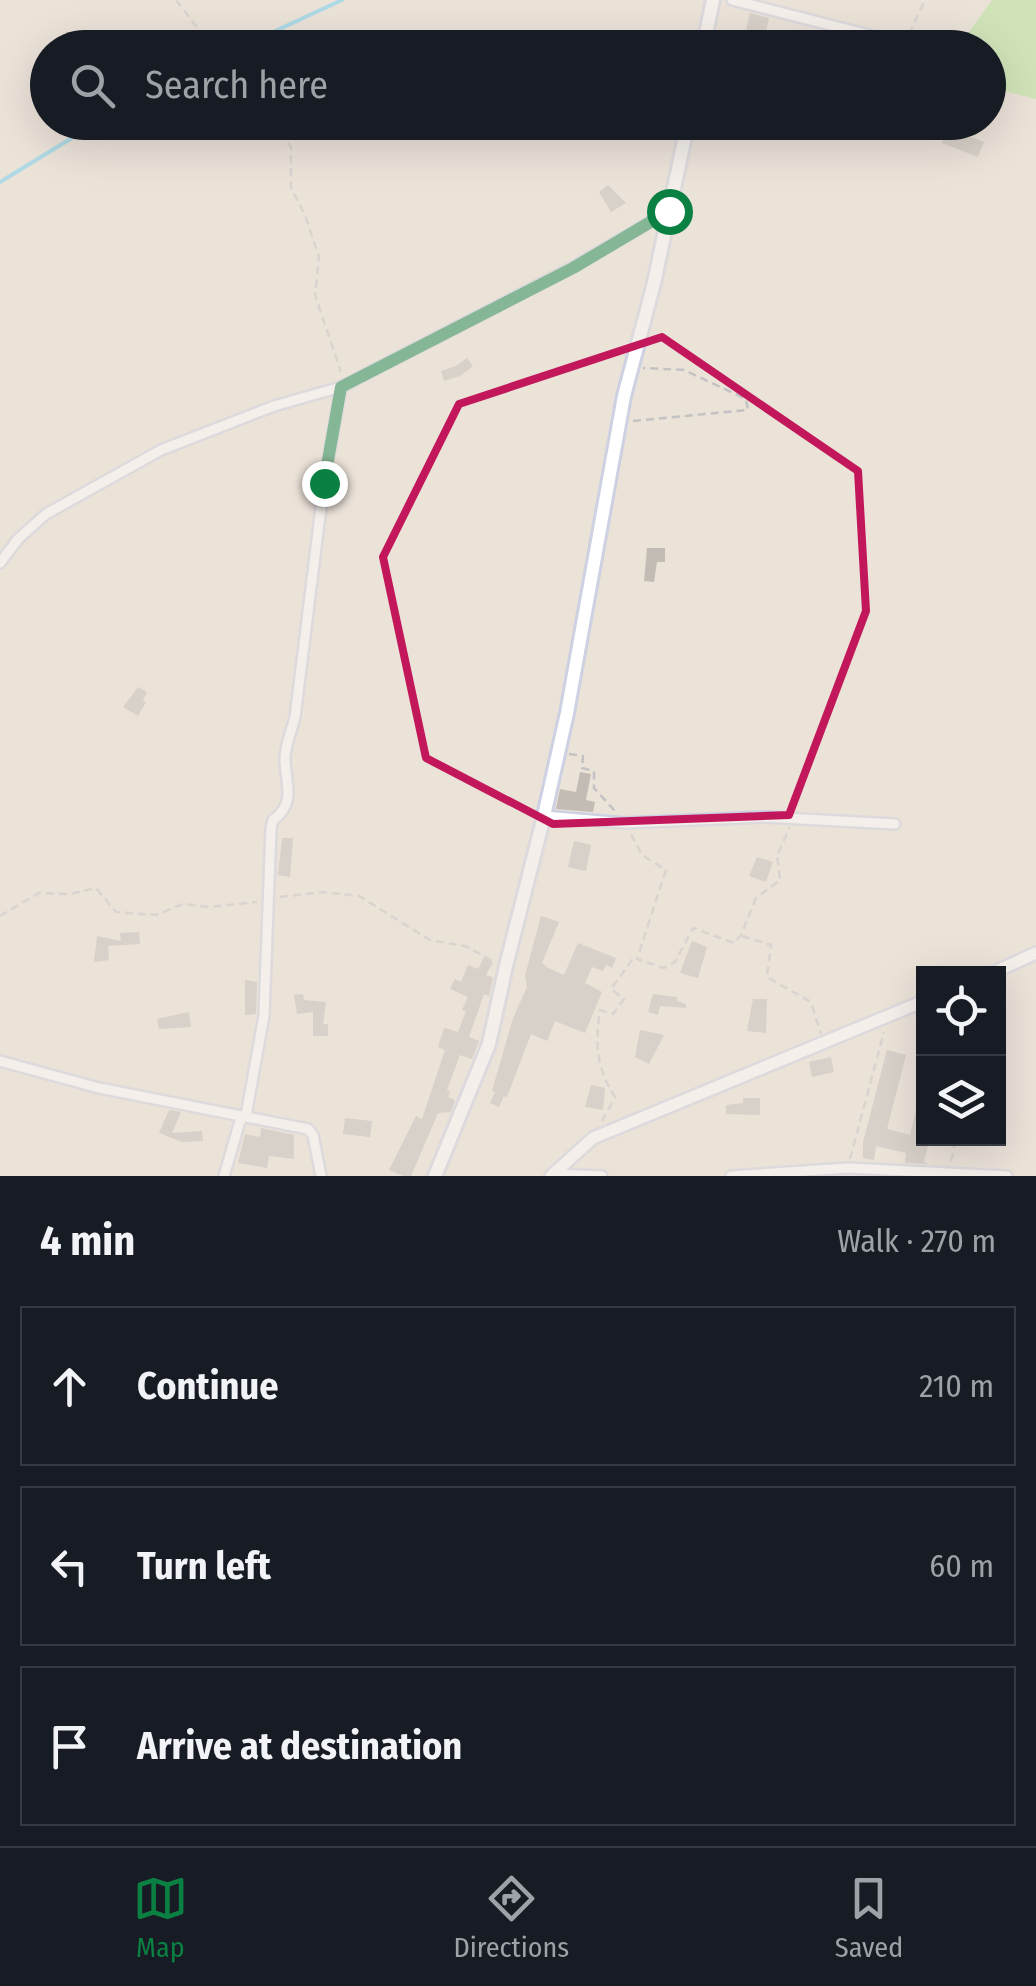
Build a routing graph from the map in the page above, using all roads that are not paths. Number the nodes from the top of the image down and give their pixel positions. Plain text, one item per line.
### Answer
1 (714, 0) edge
2 (732, 0) edge
3 (708, 30) edge
4 (849, 30) edge
5 (684, 140) edge
6 (669, 211) junction
7 (341, 387) junction
8 (0, 563) edge
9 (544, 816) junction
10 (895, 824) dead end
11 (1036, 954) edge
12 (1006, 967) edge
13 (916, 1004) edge
14 (0, 1061) edge
15 (246, 1116) junction
16 (552, 1175) edge
17 (948, 1175) edge
18 (224, 1176) edge
19 (321, 1176) edge
20 (436, 1176) edge
21 (602, 1176) edge
22 (731, 1176) edge
23 (1007, 1176) edge

1 - 3 main road
2 - 4 street
5 - 6 main road
6 - 7 street
6 - 9 main road
7 - 8 street
7 - 15 street
9 - 10 street
9 - 20 main road
11 - 12 street
13 - 16 street
14 - 15 street
15 - 18 street
15 - 19 street
16 - 21 street
17 - 22 street
17 - 23 street

